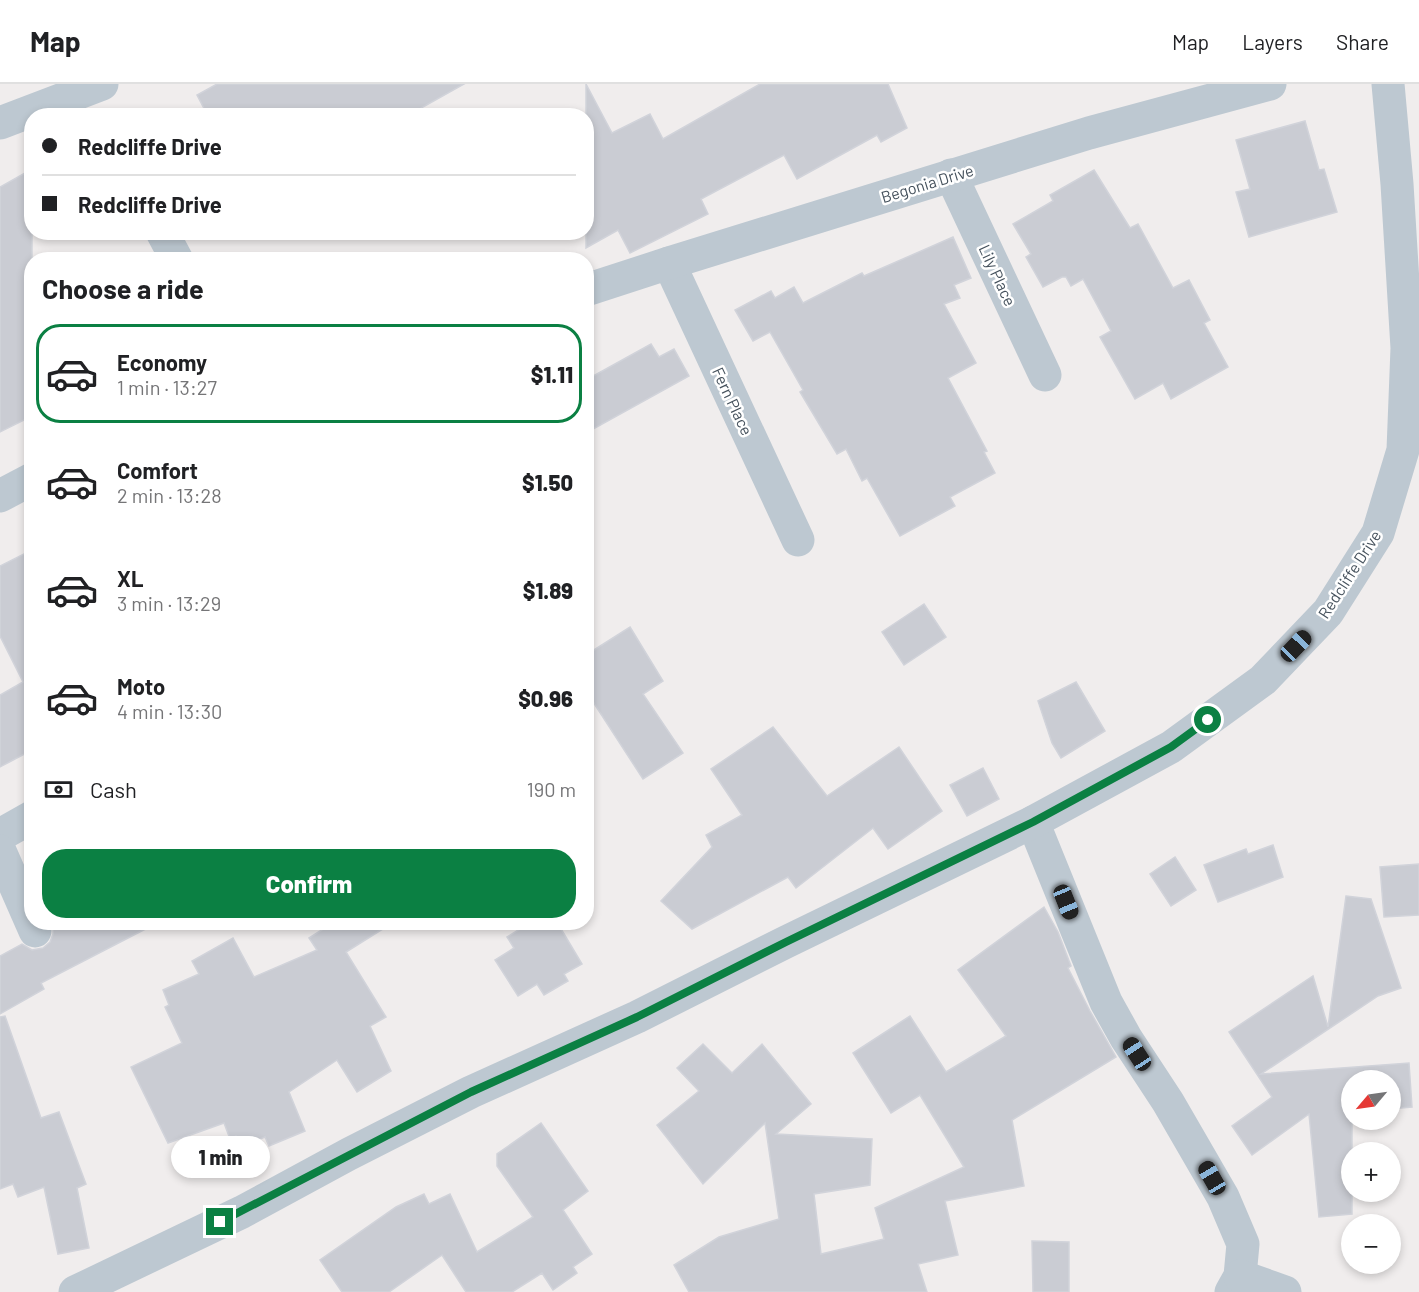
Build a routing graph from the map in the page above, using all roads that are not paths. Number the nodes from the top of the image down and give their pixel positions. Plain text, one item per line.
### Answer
1 (1270, 84) edge
2 (1388, 84) edge
3 (91, 93) edge
4 (46, 108) edge
5 (24, 115) edge
6 (0, 123) edge
7 (951, 175) junction
8 (669, 263) junction
9 (594, 287) edge
10 (1045, 375) dead end
11 (24, 482) edge
12 (0, 496) edge
13 (798, 540) dead end
14 (24, 822) edge
15 (1033, 822) junction
16 (0, 835) edge
17 (0, 851) edge
18 (24, 906) edge
19 (1235, 1284) edge
20 (75, 1292) edge
21 (1285, 1292) edge

1 - 7 street, Begonia Drive
2 - 15 street, Redcliffe Drive
3 - 4 street
5 - 6 street
7 - 8 street, Begonia Drive
7 - 10 street, Lily Place
8 - 9 street, Begonia Drive
8 - 13 street, Fern Place
11 - 12 street
14 - 16 street
15 - 19 street
15 - 20 street, Redcliffe Drive
17 - 18 street
19 - 21 street

